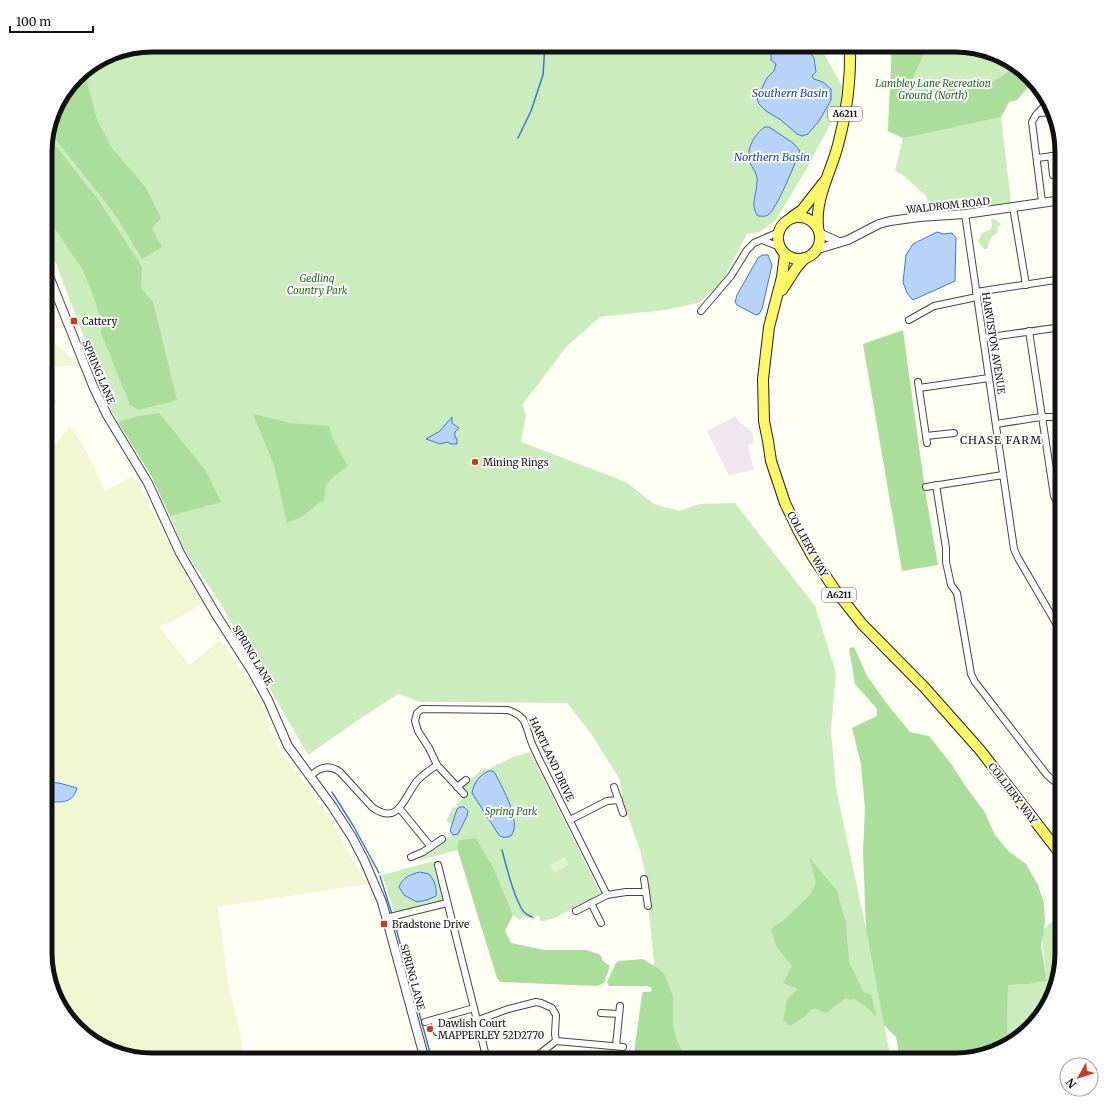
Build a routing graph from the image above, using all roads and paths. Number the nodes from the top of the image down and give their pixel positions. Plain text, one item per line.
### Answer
1 (850, 52) edge
2 (1044, 106) edge
3 (1046, 112) edge
4 (1038, 113) junction
5 (1052, 156) junction
6 (1055, 156) edge
7 (1037, 158) junction
8 (1053, 175) dead end
9 (825, 181) junction
10 (1055, 201) edge
11 (1042, 202) junction
12 (1013, 207) junction
13 (965, 214) junction
14 (790, 218) junction
15 (819, 231) junction
16 (779, 232) junction
17 (762, 240) junction
18 (839, 242) junction
19 (818, 249) junction
20 (783, 250) junction
21 (805, 258) junction
22 (1055, 280) edge
23 (52, 281) edge
24 (1026, 285) junction
25 (976, 295) junction
26 (776, 300) junction
27 (701, 311) dead end
28 (909, 320) dead end
29 (1055, 328) edge
30 (1029, 331) junction
31 (984, 338) junction
32 (989, 378) junction
33 (1041, 417) junction
34 (1055, 417) edge
35 (996, 424) junction
36 (954, 433) dead end
37 (926, 436) junction
38 (927, 443) dead end
39 (1051, 468) junction
40 (1055, 468) edge
41 (1003, 475) junction
42 (936, 486) junction
43 (926, 487) dead end
44 (1055, 498) edge
45 (1055, 622) edge
46 (437, 765) junction
47 (310, 776) junction
48 (466, 780) dead end
49 (1055, 781) edge
50 (457, 787) junction
51 (614, 787) dead end
52 (464, 794) dead end
53 (619, 800) junction
54 (400, 809) junction
55 (624, 813) dead end
56 (570, 820) junction
57 (1044, 833) junction
58 (442, 839) dead end
59 (1055, 840) edge
60 (431, 847) junction
61 (1055, 847) edge
62 (411, 857) dead end
63 (438, 865) dead end
64 (644, 879) dead end
65 (646, 892) junction
66 (607, 895) junction
67 (447, 903) junction
68 (591, 903) junction
69 (648, 906) dead end
70 (576, 911) dead end
71 (386, 918) junction
72 (601, 923) dead end
73 (620, 1006) dead end
74 (474, 1008) junction
75 (601, 1013) dead end
76 (619, 1014) junction
77 (434, 1020) junction
78 (476, 1020) junction
79 (425, 1022) dead end
80 (437, 1032) dead end
81 (556, 1042) junction
82 (423, 1053) edge
83 (485, 1053) edge
84 (541, 1053) edge

1 - 9 main road, A6211
2 - 4 street
3 - 4 street
4 - 7 street
5 - 6 street
5 - 7 street
5 - 8 street
7 - 11 street
9 - 14 main road, A6211
9 - 15 main road, A6211
10 - 11 street, WALDROM ROAD
11 - 12 street, WALDROM ROAD
12 - 13 street, WALDROM ROAD
12 - 24 street
13 - 18 street, WALDROM ROAD
13 - 25 street, HARVISTON AVENUE
14 - 15 main road
14 - 16 main road
15 - 18 street
15 - 19 main road
16 - 17 street
16 - 20 main road
17 - 20 street
17 - 27 street
18 - 19 street, WALDROM ROAD
19 - 21 main road
20 - 21 main road
20 - 26 main road, COLLIERY WAY / A6211
21 - 26 main road, COLLIERY WAY / A6211
22 - 24 street
23 - 47 street, SPRING LANE
24 - 25 street
25 - 28 street
25 - 31 street, HARVISTON AVENUE
26 - 57 main road, COLLIERY WAY / A6211
29 - 30 street
30 - 31 street
30 - 33 street
31 - 32 street, HARVISTON AVENUE
32 - 35 street, HARVISTON AVENUE
32 - 37 street
33 - 34 street
33 - 35 street
33 - 39 street
35 - 41 street, HARVISTON AVENUE
36 - 37 street
37 - 38 street
39 - 40 street
39 - 44 street
41 - 42 street
41 - 45 street, HARVISTON AVENUE
42 - 43 street
42 - 49 street
46 - 50 street
46 - 54 street
46 - 56 street, HARTLAND DRIVE
47 - 54 street
47 - 71 street, SPRING LANE
48 - 50 street
50 - 52 street
51 - 53 street
53 - 55 street
53 - 56 street
54 - 60 street
56 - 66 street, HARTLAND DRIVE
57 - 59 main road, COLLIERY WAY / A6211
57 - 61 main road, COLLIERY WAY / A6211
58 - 60 street
60 - 62 street
63 - 67 street
64 - 65 street
65 - 66 street
65 - 69 street
66 - 68 street
67 - 71 street
67 - 74 street
68 - 70 street
68 - 72 street
71 - 82 street, SPRING LANE
73 - 76 street
74 - 77 street
74 - 78 street
75 - 76 street
76 - 81 street
77 - 79 street
77 - 80 street
78 - 81 street
78 - 83 street
81 - 84 street

